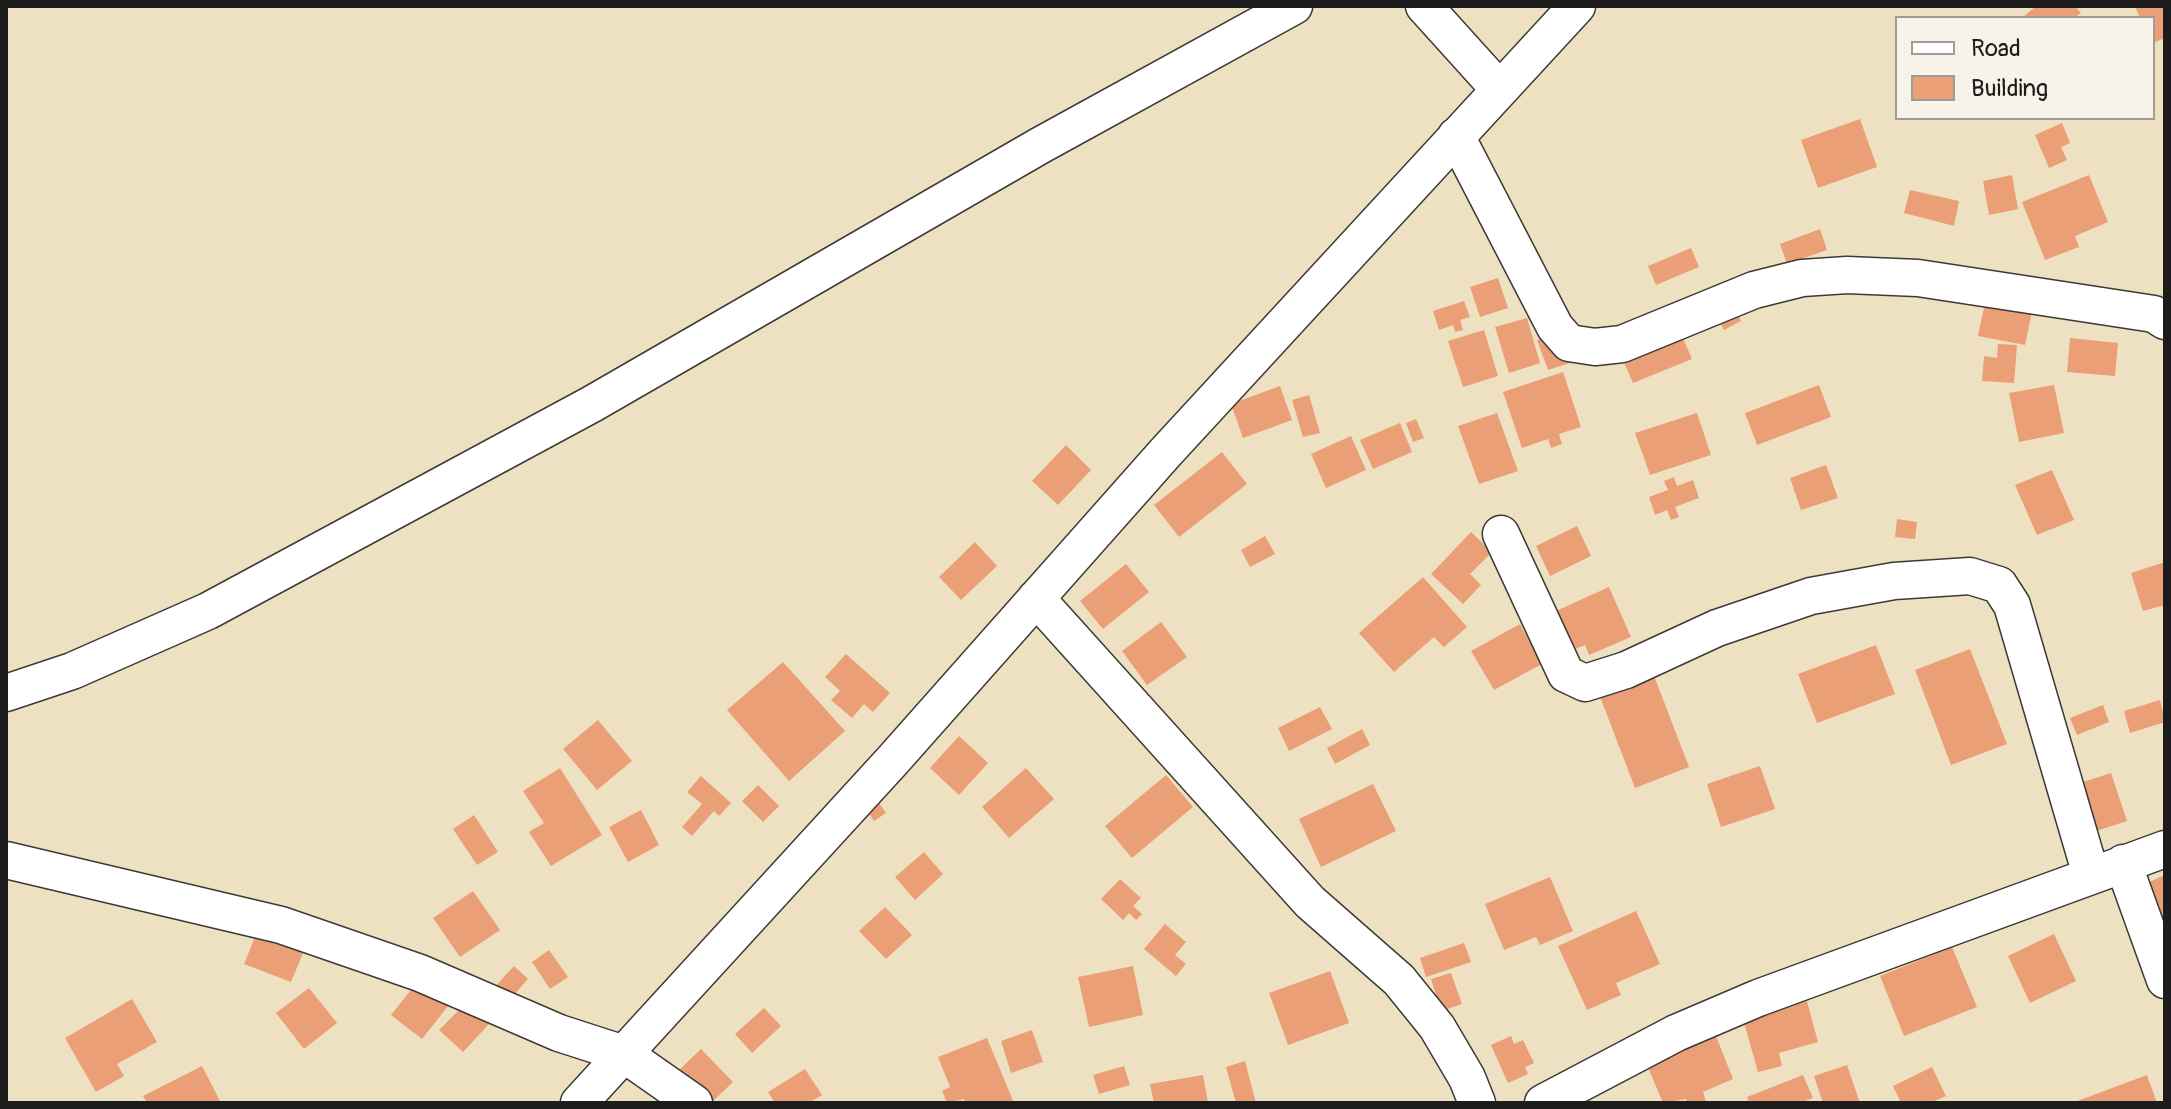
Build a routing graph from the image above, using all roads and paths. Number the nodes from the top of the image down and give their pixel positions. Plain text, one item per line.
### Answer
1 (1294, 6) edge
2 (1424, 6) edge
3 (1577, 6) edge
4 (1499, 89) junction
5 (1456, 136) junction
6 (2165, 321) edge
7 (1501, 534) dead end
8 (1036, 598) junction
9 (6, 693) edge
10 (2165, 849) edge
11 (6, 860) edge
12 (2107, 869) junction
13 (2165, 980) edge
14 (624, 1054) junction
15 (579, 1103) edge
16 (694, 1103) edge
17 (1477, 1103) edge
18 (1543, 1103) edge

1 - 9 street
2 - 4 street
3 - 4 street
4 - 5 street
5 - 6 street
5 - 8 street
7 - 12 street
8 - 14 street
8 - 17 street
10 - 12 street
11 - 14 street
12 - 13 street
12 - 18 street
14 - 15 street
14 - 16 street

